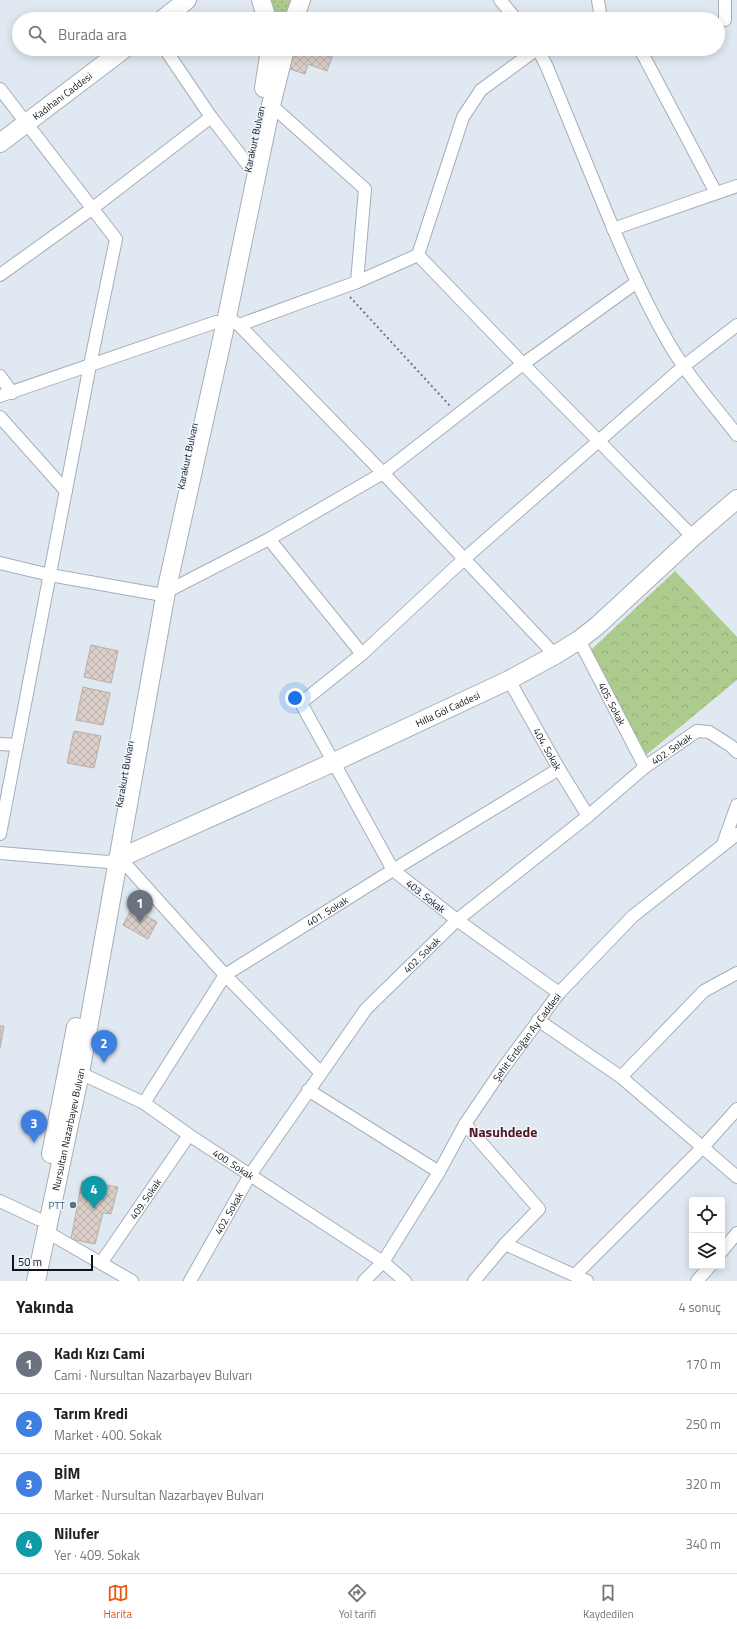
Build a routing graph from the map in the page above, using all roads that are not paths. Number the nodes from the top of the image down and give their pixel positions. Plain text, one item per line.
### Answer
1 (187, 0) edge
2 (261, 0) edge
3 (301, 0) edge
4 (500, 0) edge
5 (598, 0) edge
6 (725, 0) edge
7 (172, 12) edge
8 (265, 12) edge
9 (297, 12) edge
10 (510, 12) edge
11 (600, 12) edge
12 (727, 20) edge
13 (115, 56) edge
14 (170, 56) edge
15 (274, 56) edge
16 (275, 56) edge
17 (527, 56) edge
18 (541, 56) edge
19 (644, 56) edge
20 (0, 89) edge
21 (271, 105) junction
22 (212, 117) junction
23 (28, 123) junction
24 (0, 143) edge
25 (248, 165) junction
26 (737, 186) edge
27 (716, 193) junction
28 (93, 208) junction
29 (613, 229) junction
30 (418, 255) junction
31 (0, 275) edge
32 (356, 282) junction
33 (637, 282) junction
34 (227, 322) junction
35 (737, 325) edge
36 (523, 364) junction
37 (90, 365) junction
38 (684, 366) junction
39 (0, 376) edge
40 (12, 393) junction
41 (0, 396) edge
42 (0, 417) edge
43 (737, 435) edge
44 (598, 442) junction
45 (383, 473) junction
46 (66, 491) junction
47 (737, 499) edge
48 (693, 537) junction
49 (269, 539) junction
50 (463, 560) junction
51 (0, 563) edge
52 (50, 575) junction
53 (161, 593) junction
54 (579, 640) junction
55 (362, 654) junction
56 (555, 655) junction
57 (509, 680) junction
58 (0, 744) edge
59 (17, 745) junction
60 (737, 752) edge
61 (334, 762) junction
62 (645, 767) junction
63 (558, 769) junction
64 (737, 805) edge
65 (588, 816) junction
66 (0, 834) edge
67 (737, 834) edge
68 (723, 844) junction
69 (0, 852) edge
70 (114, 860) junction
71 (393, 870) junction
72 (457, 920) junction
73 (737, 973) edge
74 (225, 975) junction
75 (559, 993) junction
76 (538, 1020) junction
77 (320, 1072) junction
78 (80, 1073) junction
79 (621, 1077) junction
80 (308, 1090) junction
81 (144, 1103) junction
82 (737, 1109) edge
83 (465, 1124) junction
84 (189, 1135) junction
85 (703, 1147) junction
86 (439, 1172) junction
87 (250, 1175) junction
88 (737, 1177) edge
89 (0, 1202) edge
90 (42, 1226) junction
91 (737, 1233) edge
92 (505, 1244) junction
93 (725, 1247) edge
94 (383, 1262) junction
95 (101, 1263) junction
96 (708, 1269) edge
97 (575, 1275) junction
98 (24, 1281) edge
99 (36, 1281) edge
100 (132, 1281) edge
101 (190, 1281) edge
102 (364, 1281) edge
103 (405, 1281) edge
104 (474, 1281) edge
105 (587, 1281) edge
106 (698, 1281) edge

1 - 7 main road
2 - 8 main road
3 - 9 main road
4 - 10 street
5 - 11 street
6 - 12 street
13 - 23 main road, Kadıhanı Caddesi
14 - 22 street
15 - 25 main road, Karakurt Bulvarı
16 - 21 main road, Karakurt Bulvarı
17 - 30 street
18 - 29 street
19 - 27 street
20 - 23 street
21 - 32 street
21 - 34 main road, Karakurt Bulvarı
22 - 25 street
22 - 28 street
23 - 24 main road, Kadıhanı Caddesi
23 - 28 street
25 - 34 main road, Karakurt Bulvarı
26 - 27 street
27 - 29 street
28 - 31 street
28 - 37 street
29 - 33 street
30 - 32 street
30 - 36 street
32 - 34 street
33 - 36 street
33 - 38 street
34 - 37 street
34 - 45 street
34 - 53 main road, Karakurt Bulvarı
35 - 38 street
36 - 44 street
36 - 45 street
37 - 40 street
37 - 46 street
38 - 43 street
38 - 44 street
39 - 40 street
40 - 41 street
42 - 46 street
44 - 48 street
44 - 50 street
45 - 49 street
45 - 50 street
46 - 52 street
47 - 48 main road, Hılla Göl Caddesi
48 - 54 main road, Hılla Göl Caddesi
49 - 53 street
49 - 55 street
50 - 55 street
50 - 56 street
51 - 52 street
52 - 53 street
52 - 59 street
53 - 70 main road, Karakurt Bulvarı
54 - 56 main road, Hılla Göl Caddesi
54 - 62 street, 405. Sokak
55 - 61 street, 403. Sokak
56 - 57 main road, Hılla Göl Caddesi
57 - 61 main road, Hılla Göl Caddesi
57 - 63 street, 404. Sokak
58 - 59 street
59 - 66 street
60 - 62 street, 402. Sokak
61 - 70 main road, Hılla Göl Caddesi
61 - 71 street, 403. Sokak
62 - 65 street, 402. Sokak
63 - 65 street, 404. Sokak
63 - 71 street, 401. Sokak
64 - 68 street
65 - 72 street, 402. Sokak
67 - 68 street, Şehit Erdoğan Ay Caddesi
68 - 75 street, Şehit Erdoğan Ay Caddesi
69 - 70 street
70 - 74 street
70 - 78 main road, Nursultan Nazarbayev Bulvarı
70 - 90 main road, Nursultan Nazarbayev Bulvarı
71 - 72 street, 403. Sokak
71 - 74 street, 401. Sokak
72 - 75 street, 403. Sokak
72 - 77 street, 402. Sokak
73 - 79 street
74 - 77 street
74 - 81 street, 401. Sokak
75 - 76 street, Şehit Erdoğan Ay Caddesi
76 - 79 street
76 - 83 street, Şehit Erdoğan Ay Caddesi
77 - 80 street, 402. Sokak
78 - 81 street, 400. Sokak
78 - 90 main road, Nursultan Nazarbayev Bulvarı
79 - 85 street
80 - 86 street
80 - 87 street, 402. Sokak
81 - 84 street, 400. Sokak
82 - 85 street
83 - 86 street, Şehit Erdoğan Ay Caddesi
83 - 92 street
84 - 87 street, 400. Sokak
84 - 95 street, 409. Sokak
85 - 88 street
85 - 97 street
86 - 94 street, Şehit Erdoğan Ay Caddesi
87 - 94 street, 400. Sokak
87 - 101 street, 402. Sokak
89 - 90 street
90 - 95 street
90 - 98 main road, Nursultan Nazarbayev Bulvarı
90 - 99 main road, Nursultan Nazarbayev Bulvarı
91 - 93 street
92 - 97 street
92 - 104 street
94 - 102 street, Şehit Erdoğan Ay Caddesi
94 - 103 street, 400. Sokak
95 - 100 street
96 - 106 street
97 - 105 street

